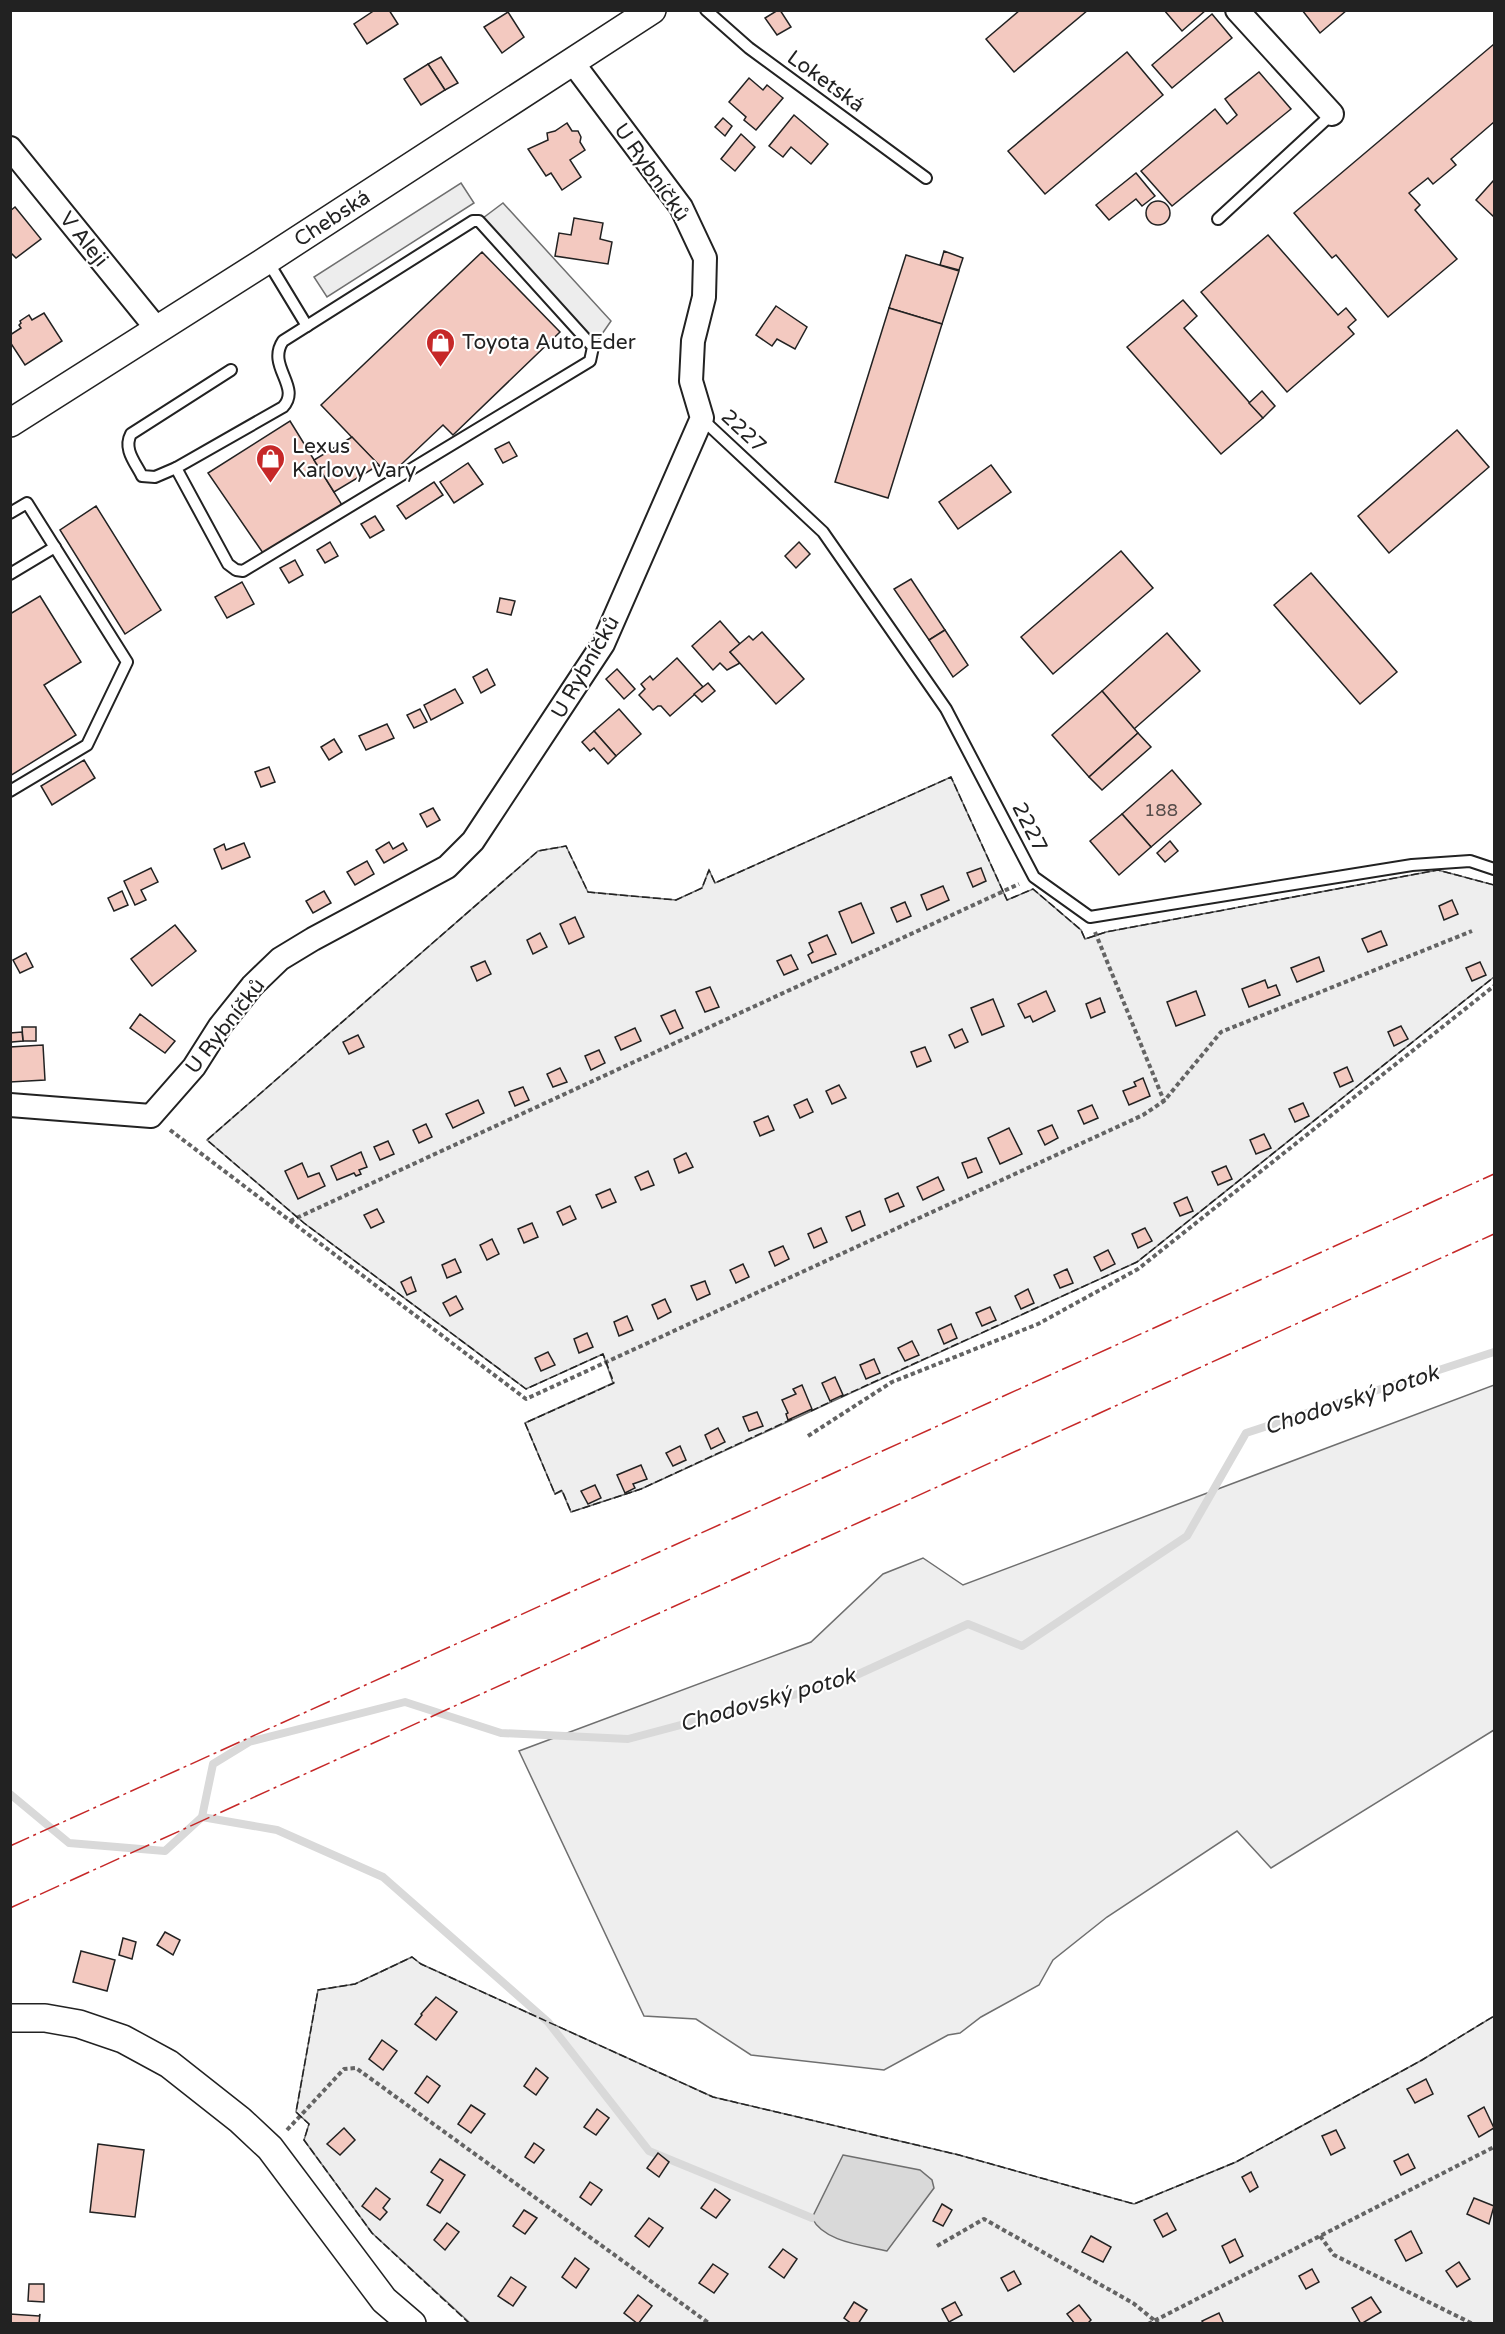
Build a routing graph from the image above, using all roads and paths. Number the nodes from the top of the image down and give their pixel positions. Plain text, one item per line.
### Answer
1 (706, 10) edge
2 (1237, 10) edge
3 (650, 11) edge
4 (573, 63) junction
5 (1332, 114) joint
6 (10, 148) edge
7 (926, 178) dead end
8 (1218, 219) dead end
9 (267, 260) junction
10 (307, 326) junction
11 (157, 329) junction
12 (231, 369) dead end
13 (702, 418) junction
14 (10, 423) edge
15 (176, 468) junction
16 (10, 513) edge
17 (55, 547) junction
18 (10, 574) edge
19 (10, 790) edge
20 (1494, 869) edge
21 (1034, 877) junction
22 (1090, 917) junction
23 (1472, 931) dead end
24 (1494, 986) edge
25 (1164, 1101) junction
26 (10, 1105) edge
27 (151, 1116) junction
28 (290, 1221) junction
29 (808, 1436) dead end
30 (10, 2018) edge
31 (270, 2148) junction
32 (1493, 2149) edge
33 (1320, 2236) junction
34 (937, 2246) dead end
35 (1156, 2322) edge
36 (412, 2324) edge
37 (710, 2324) edge
38 (1148, 2324) edge
39 (1473, 2324) edge

1 - 7 lane, Loketská
2 - 5 street
3 - 4 street, Chebská
4 - 9 street, Chebská
4 - 13 street, U Rybníčků
5 - 8 lane
6 - 11 street, V Aleji
9 - 10 lane
9 - 11 street, Chebská
10 - 15 lane
10 - 15 lane
11 - 14 street, Chebská
12 - 15 lane
13 - 21 lane, 2227
13 - 27 street, U Rybníčků
16 - 17 lane
17 - 18 lane
17 - 19 lane
20 - 22 lane
21 - 22 lane, 2227
21 - 28 path
22 - 25 path
23 - 25 path
24 - 29 path
25 - 28 path
26 - 27 street
27 - 28 path
30 - 31 street
31 - 36 street
31 - 37 path
32 - 33 path
33 - 35 path
33 - 39 path
34 - 35 path
35 - 38 path

